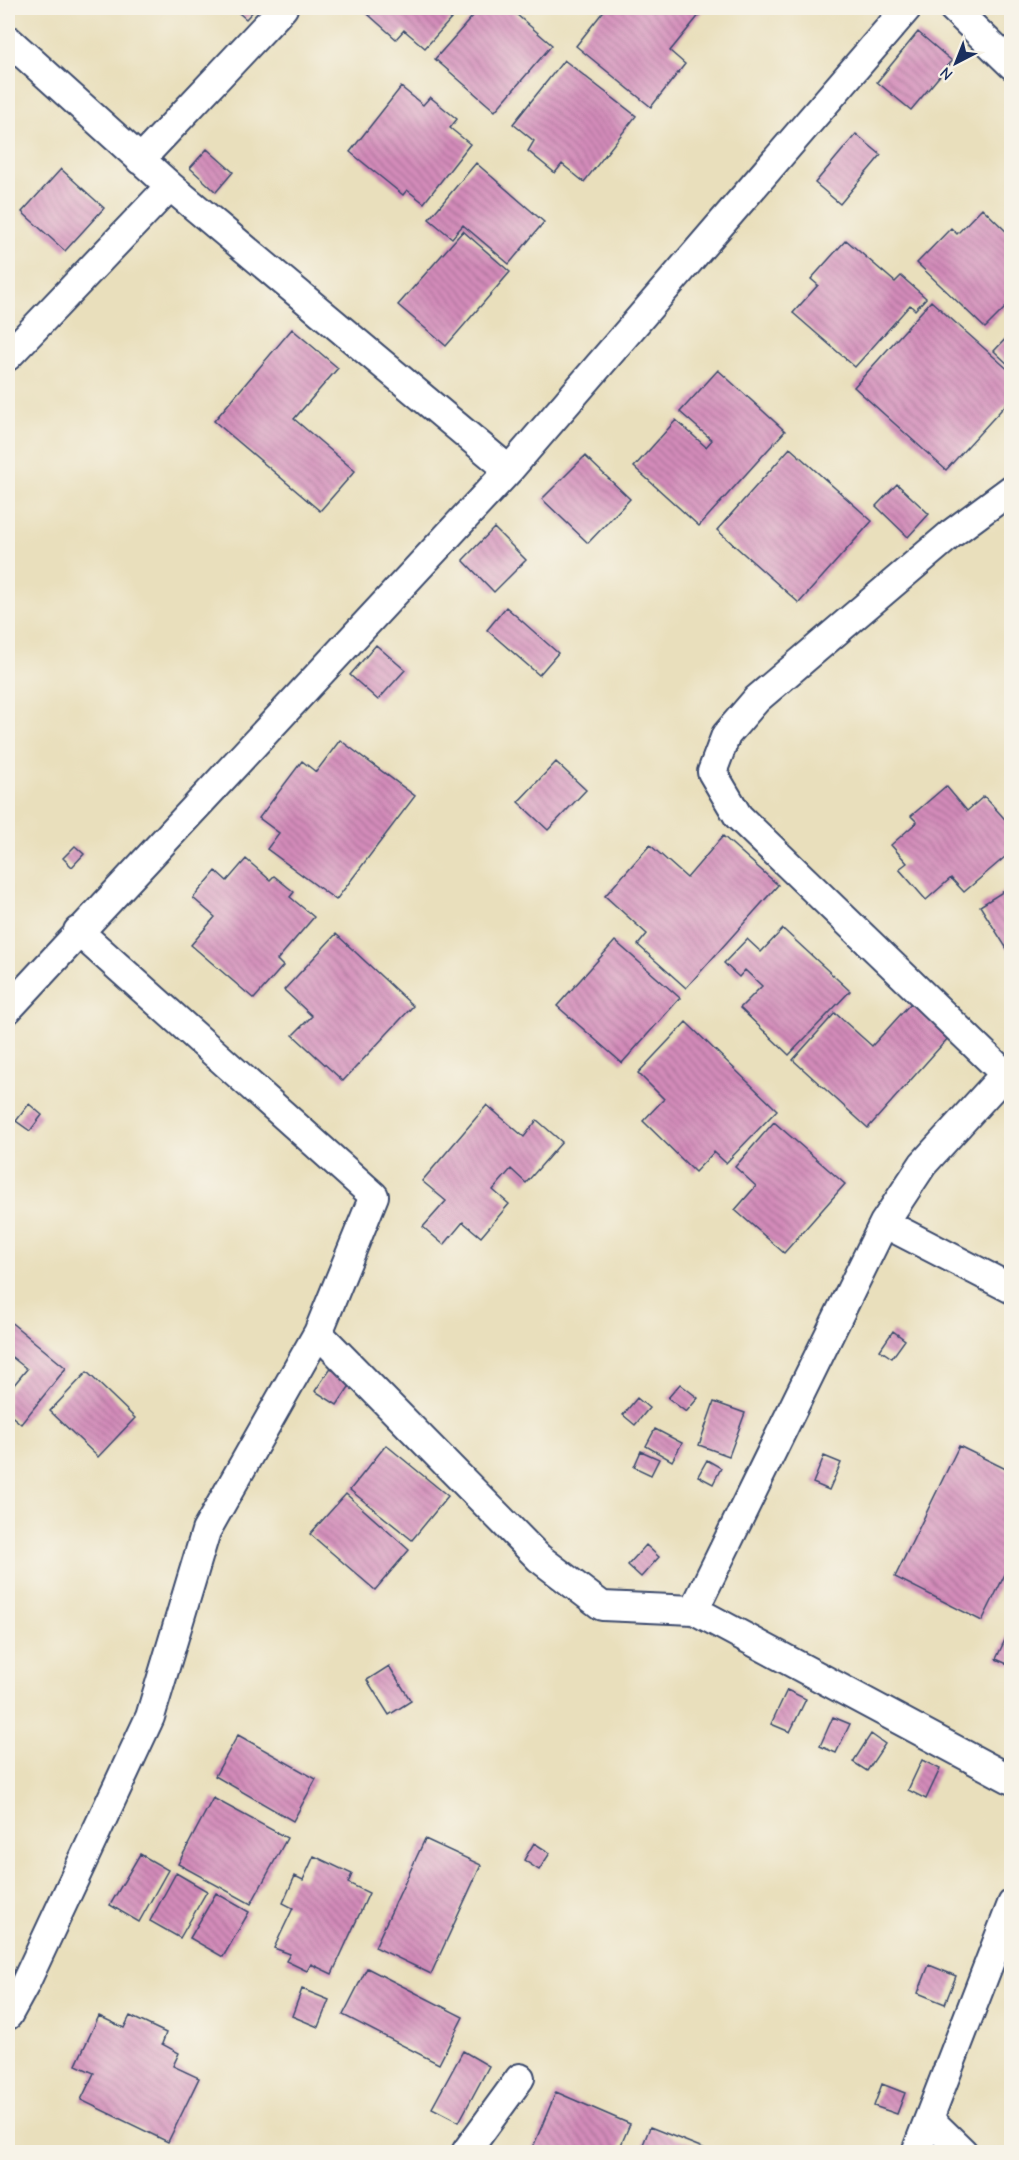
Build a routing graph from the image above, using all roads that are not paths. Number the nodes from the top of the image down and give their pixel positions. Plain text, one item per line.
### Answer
1 (283, 8) edge
2 (907, 8) edge
3 (953, 8) edge
4 (8, 40) edge
5 (1011, 65) edge
6 (140, 160) junction
7 (170, 186) junction
8 (8, 356) edge
9 (508, 470) junction
10 (1011, 489) edge
11 (78, 931) junction
12 (8, 1009) edge
13 (1008, 1071) edge
14 (884, 1223) junction
15 (1011, 1289) edge
16 (318, 1333) junction
17 (694, 1610) junction
18 (1011, 1780) edge
19 (1011, 1904) edge
20 (8, 2015) edge
21 (520, 2078) dead end
22 (929, 2119) junction
23 (466, 2152) edge
24 (916, 2152) edge
25 (963, 2152) edge

1 - 6 street
2 - 9 street
3 - 5 street
4 - 6 street
6 - 7 street
7 - 8 street
7 - 9 street
9 - 11 street
10 - 13 street
11 - 12 street
11 - 16 street
13 - 14 street
14 - 15 street
14 - 17 street
16 - 17 street
16 - 20 street
17 - 18 street
19 - 22 street
21 - 23 street
22 - 24 street
22 - 25 street

